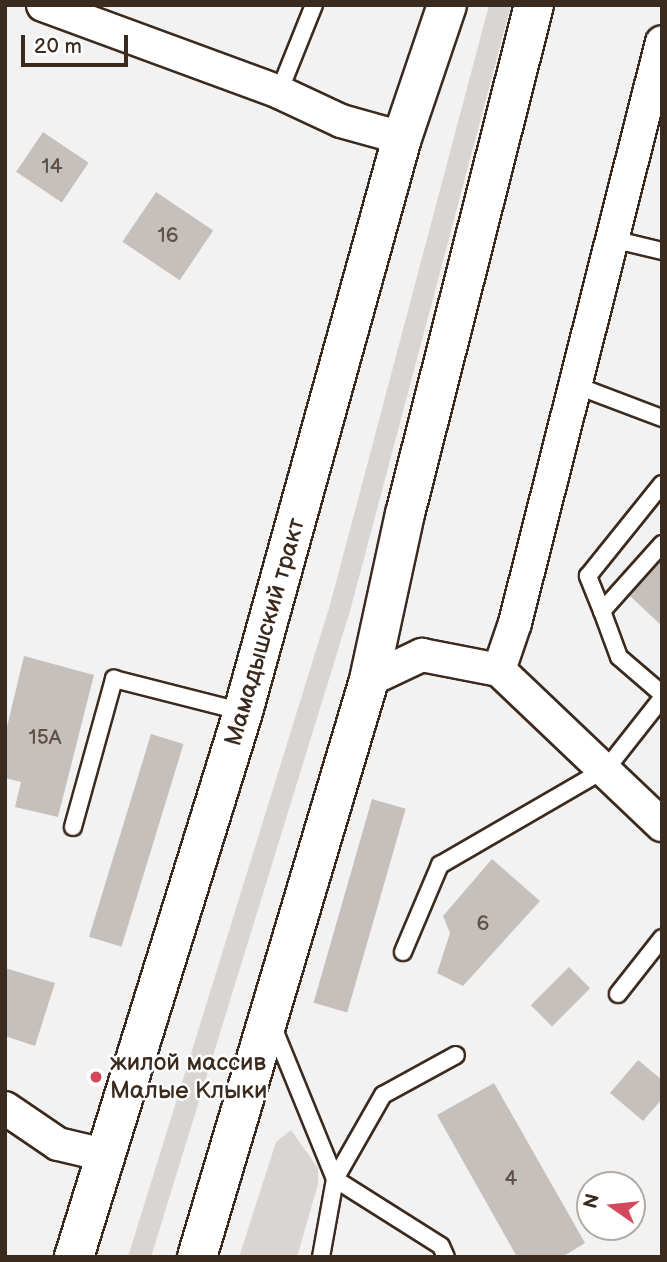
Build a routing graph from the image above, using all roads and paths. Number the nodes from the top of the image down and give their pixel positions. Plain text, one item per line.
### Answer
1 (43, 5) edge
2 (314, 5) edge
3 (447, 5) edge
4 (534, 5) edge
5 (662, 42) edge
6 (279, 92) junction
7 (402, 138) junction
8 (612, 239) junction
9 (662, 251) edge
10 (575, 385) junction
11 (662, 418) edge
12 (662, 484) edge
13 (662, 544) edge
14 (602, 611) junction
15 (499, 670) junction
16 (369, 680) junction
17 (662, 696) edge
18 (243, 712) junction
19 (607, 768) junction
20 (662, 825) edge
21 (73, 827) dead end
22 (662, 938) edge
23 (404, 952) dead end
24 (618, 994) dead end
25 (269, 1016) junction
26 (456, 1055) dead end
27 (5, 1108) edge
28 (105, 1155) junction
29 (335, 1179) junction
30 (74, 1257) edge
31 (197, 1257) edge
32 (321, 1257) edge
33 (446, 1257) edge

1 - 6 street
2 - 6 lane
3 - 7 main road, Мамадышский тракт
4 - 16 main road
5 - 8 street
6 - 7 street
7 - 18 main road, Мамадышский тракт
8 - 9 lane
8 - 10 street
10 - 11 lane
10 - 15 street
12 - 14 lane
13 - 14 lane
14 - 17 lane
15 - 16 street
15 - 19 street
16 - 25 main road
17 - 19 lane
18 - 21 lane
18 - 28 main road, Мамадышский тракт
19 - 20 street
19 - 23 lane
22 - 24 lane
25 - 29 lane
25 - 31 main road
26 - 29 lane
27 - 28 street
28 - 30 main road, Мамадышский тракт
29 - 32 lane
29 - 33 lane

